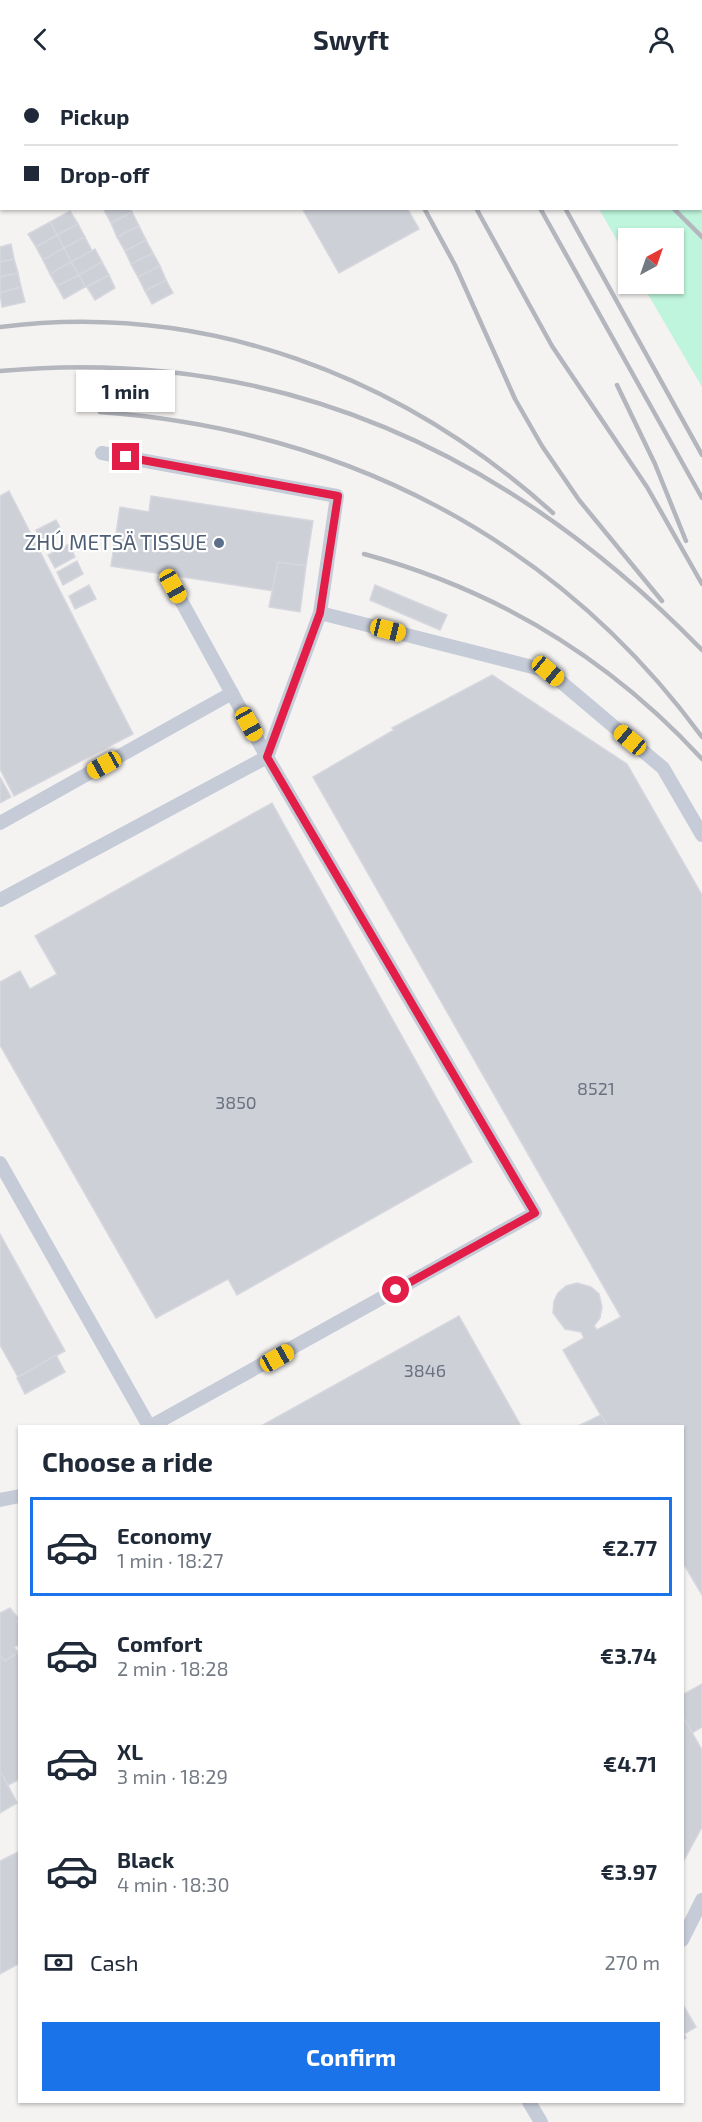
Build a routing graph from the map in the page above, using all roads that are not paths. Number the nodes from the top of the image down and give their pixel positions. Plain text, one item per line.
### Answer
1 (102, 453) dead end
2 (173, 586) dead end
3 (320, 613) junction
4 (232, 693) junction
5 (267, 757) junction
6 (0, 823) edge
7 (702, 835) edge
8 (0, 900) edge
9 (0, 1163) edge
10 (149, 1425) edge
11 (152, 1425) edge
12 (18, 1496) edge
13 (0, 1500) edge
14 (702, 1900) edge
15 (684, 1936) edge
16 (530, 2103) edge
17 (540, 2122) edge

1 - 3 lane
2 - 4 lane
3 - 5 lane
3 - 7 lane
4 - 5 lane
4 - 6 lane
5 - 8 lane
5 - 11 lane
9 - 10 lane
12 - 13 lane
14 - 15 lane
16 - 17 lane

